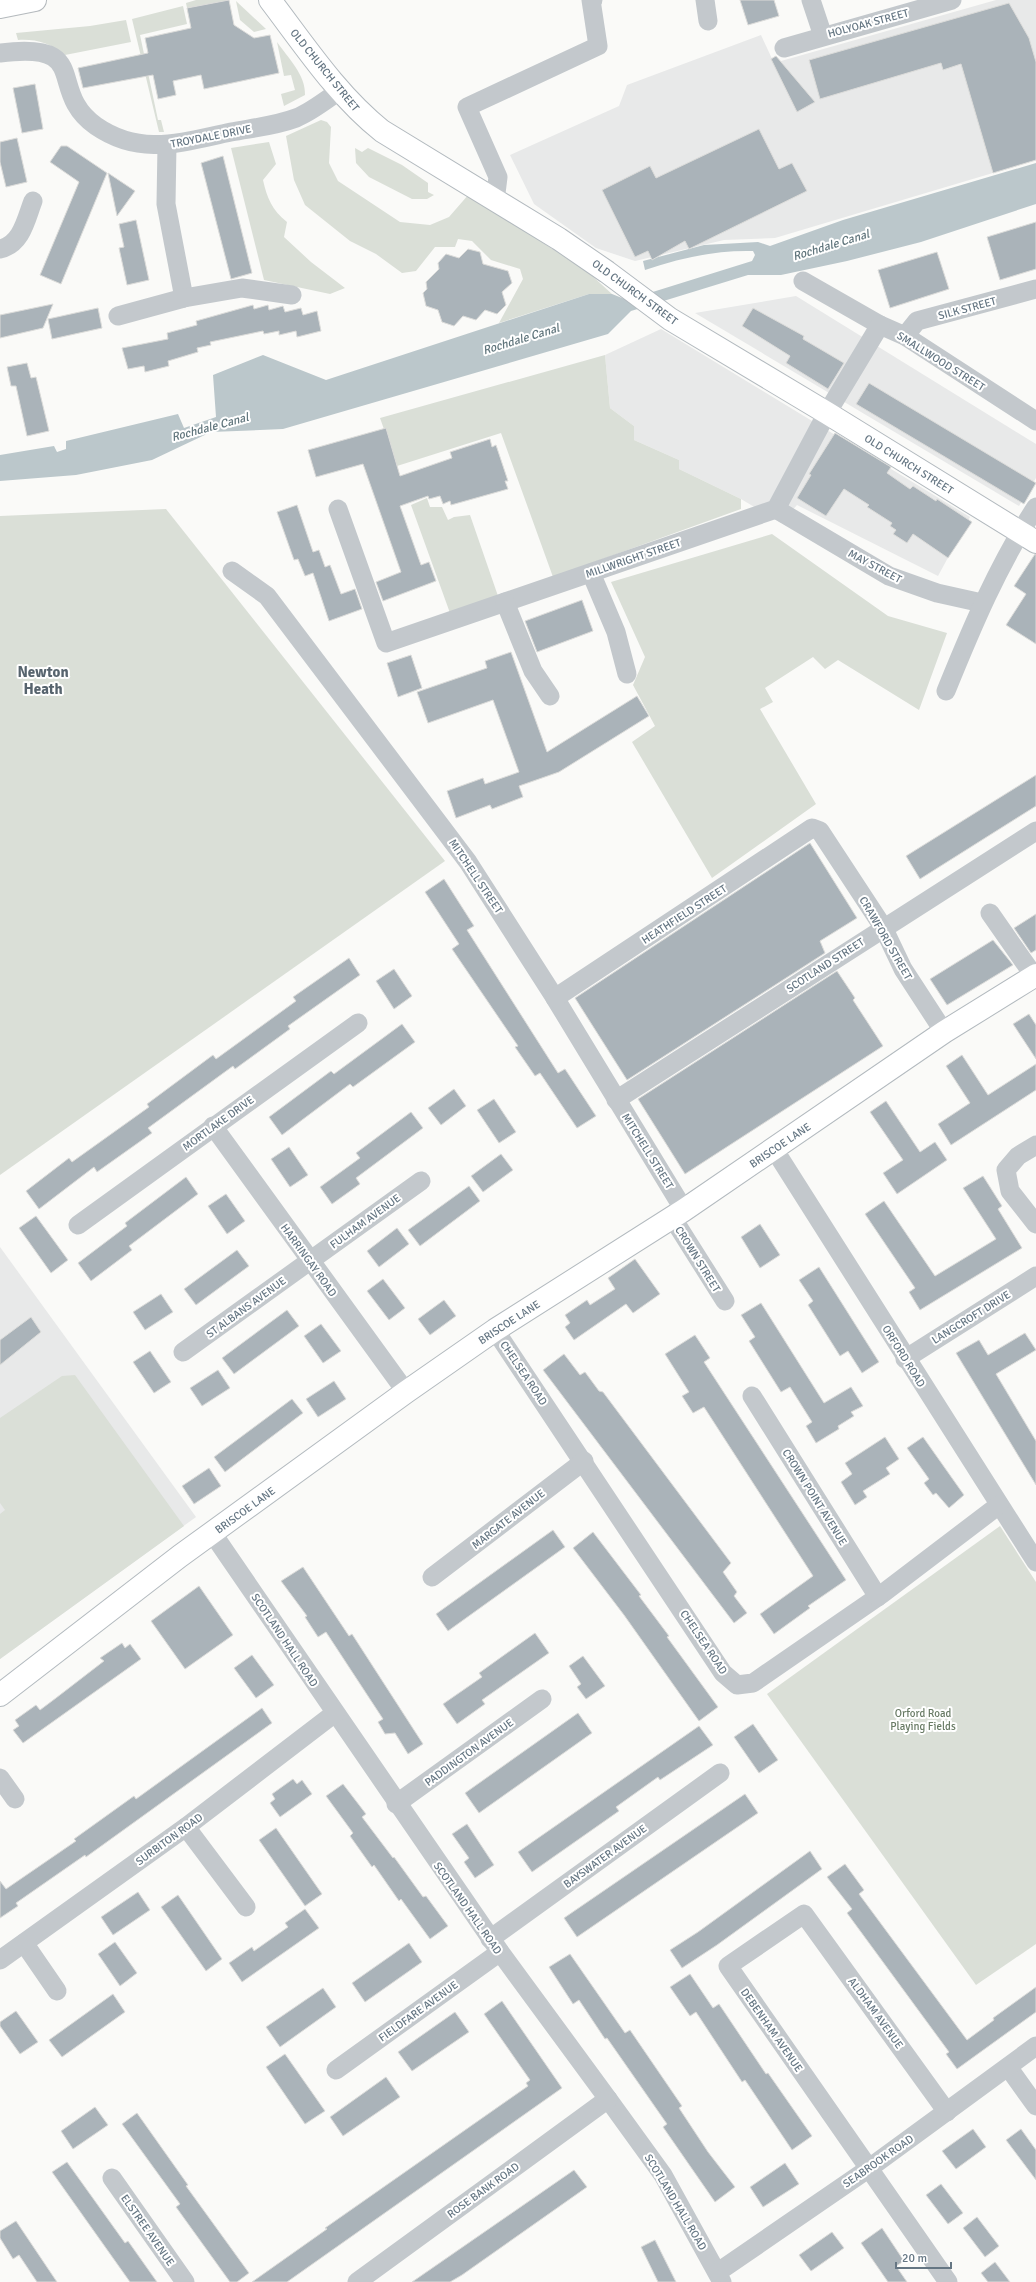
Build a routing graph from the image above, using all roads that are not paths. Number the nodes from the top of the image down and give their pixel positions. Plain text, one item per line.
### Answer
1 (35, 0) edge
2 (270, 0) edge
3 (593, 0) edge
4 (705, 0) edge
5 (811, 0) edge
6 (952, 0) edge
7 (0, 7) edge
8 (708, 21) dead end
9 (823, 36) junction
10 (784, 48) dead end
11 (0, 53) edge
12 (339, 91) junction
13 (167, 145) junction
14 (33, 201) dead end
15 (495, 201) junction
16 (0, 249) edge
17 (803, 280) dead end
18 (1036, 289) edge
19 (292, 295) dead end
20 (184, 298) junction
21 (118, 316) dead end
22 (880, 325) junction
23 (905, 336) junction
24 (827, 413) junction
25 (1036, 420) edge
26 (1036, 507) edge
27 (338, 509) dead end
28 (776, 509) junction
29 (1028, 537) edge
30 (232, 571) dead end
31 (591, 573) junction
32 (505, 602) junction
33 (982, 603) junction
34 (627, 674) dead end
35 (946, 691) dead end
36 (550, 696) dead end
37 (812, 828) joint
38 (1036, 831) edge
39 (990, 913) dead end
40 (883, 927) junction
41 (1035, 976) edge
42 (555, 998) junction
43 (358, 1023) dead end
44 (944, 1032) junction
45 (616, 1100) junction
46 (213, 1126) junction
47 (1036, 1145) edge
48 (774, 1149) junction
49 (421, 1181) dead end
50 (678, 1213) junction
51 (1036, 1224) edge
52 (78, 1225) dead end
53 (310, 1261) junction
54 (1036, 1276) edge
55 (725, 1301) dead end
56 (495, 1330) junction
57 (183, 1352) dead end
58 (905, 1359) junction
59 (406, 1392) junction
60 (752, 1396) dead end
61 (584, 1461) junction
62 (999, 1504) junction
63 (213, 1534) junction
64 (1036, 1562) edge
65 (432, 1578) dead end
66 (878, 1597) junction
67 (0, 1695) edge
68 (542, 1699) dead end
69 (335, 1713) junction
70 (720, 1773) dead end
71 (0, 1778) edge
72 (15, 1799) dead end
73 (396, 1804) junction
74 (186, 1827) junction
75 (246, 1907) dead end
76 (804, 1914) joint
77 (24, 1943) junction
78 (495, 1946) junction
79 (0, 1960) edge
80 (57, 1991) dead end
81 (1036, 2046) edge
82 (1008, 2066) junction
83 (336, 2070) dead end
84 (608, 2098) junction
85 (1036, 2106) edge
86 (947, 2112) junction
87 (868, 2169) junction
88 (112, 2178) dead end
89 (720, 2277) edge
90 (185, 2282) edge
91 (357, 2282) edge
92 (948, 2282) edge

1 - 7 main road
2 - 12 main road, OLD CHURCH STREET
3 - 15 street
4 - 8 street
5 - 9 street
6 - 9 street, HOLYOAK STREET
9 - 10 street, HOLYOAK STREET
11 - 13 street, TROYDALE DRIVE
12 - 13 street, TROYDALE DRIVE
12 - 15 main road, OLD CHURCH STREET
13 - 20 street
14 - 16 street
15 - 24 main road, OLD CHURCH STREET
17 - 22 street, SMALLWOOD STREET
18 - 23 street, SILK STREET
19 - 20 street
20 - 21 street
22 - 23 street, SMALLWOOD STREET
22 - 24 street
23 - 25 street, SMALLWOOD STREET
24 - 28 street
24 - 29 main road, OLD CHURCH STREET
26 - 29 street
27 - 32 street, MILLWRIGHT STREET
28 - 31 street, MILLWRIGHT STREET
28 - 33 street, MAY STREET
29 - 33 street
30 - 42 street, MITCHELL STREET
31 - 32 street, MILLWRIGHT STREET
31 - 34 street
32 - 36 street
33 - 35 street
37 - 40 street, CRAWFORD STREET
37 - 42 street, HEATHFIELD STREET
38 - 40 street, SCOTLAND STREET
39 - 41 street
40 - 44 street, CRAWFORD STREET
40 - 45 street, SCOTLAND STREET
41 - 44 main road, BRISCOE LANE
42 - 45 street, MITCHELL STREET
43 - 46 street, MORTLAKE DRIVE
44 - 48 main road, BRISCOE LANE
45 - 50 street, MITCHELL STREET
46 - 52 street, MORTLAKE DRIVE
46 - 53 street, HARRINGAY ROAD
47 - 51 street
48 - 50 main road, BRISCOE LANE
48 - 58 street, ORFORD ROAD
49 - 53 street, FULHAM AVENUE
50 - 55 street, CROWN STREET
50 - 56 main road, BRISCOE LANE
53 - 57 street, ST ALBANS AVENUE
53 - 59 street, HARRINGAY ROAD
54 - 58 street, LANGCROFT DRIVE
56 - 59 main road, BRISCOE LANE
56 - 61 street, CHELSEA ROAD
58 - 62 street, ORFORD ROAD
59 - 63 main road, BRISCOE LANE
60 - 66 street, CROWN POINT AVENUE
61 - 65 street, MARGATE AVENUE
61 - 66 street, CHELSEA ROAD
62 - 64 street, ORFORD ROAD
62 - 66 street, CHELSEA ROAD
63 - 67 main road, BRISCOE LANE
63 - 69 street, SCOTLAND HALL ROAD
68 - 73 street, PADDINGTON AVENUE
69 - 73 street, SCOTLAND HALL ROAD
69 - 74 street, SURBITON ROAD
70 - 78 street, BAYSWATER AVENUE
71 - 72 street
73 - 78 street, SCOTLAND HALL ROAD
74 - 75 street
74 - 77 street, SURBITON ROAD
76 - 86 street, ALDHAM AVENUE
76 - 87 street, DEBENHAM AVENUE
77 - 79 street, SURBITON ROAD
77 - 80 street
78 - 83 street, FIELDFARE AVENUE
78 - 84 street, SCOTLAND HALL ROAD
81 - 82 street, SEABROOK ROAD
82 - 85 street
82 - 86 street, SEABROOK ROAD
84 - 89 street, SCOTLAND HALL ROAD
84 - 91 street, ROSE BANK ROAD
86 - 87 street, SEABROOK ROAD
87 - 89 street, SEABROOK ROAD
87 - 92 street
88 - 90 street, ELSTREE AVENUE

